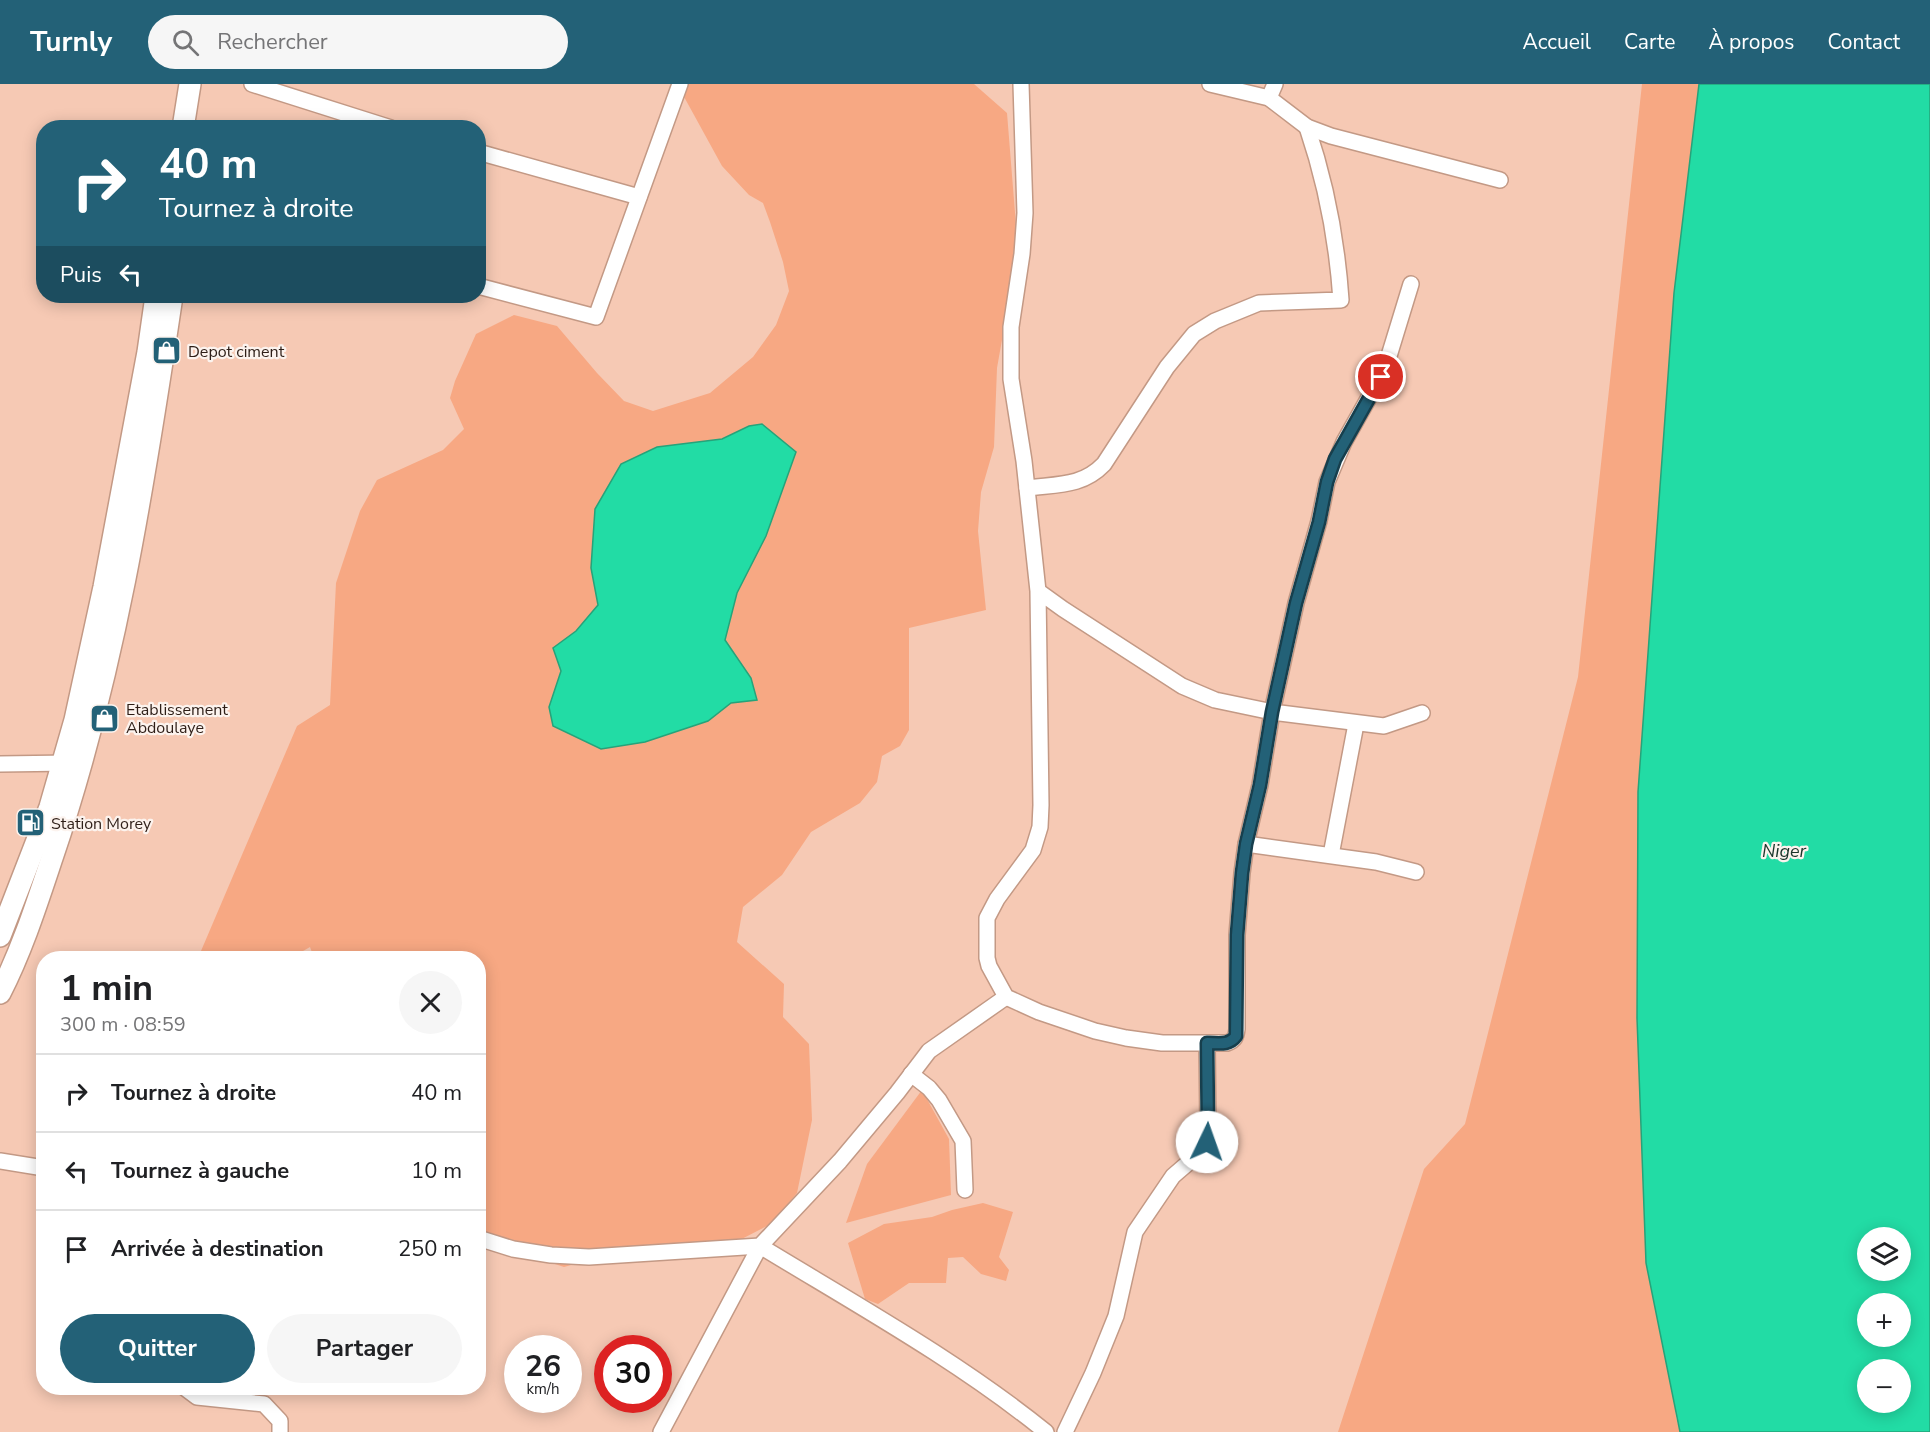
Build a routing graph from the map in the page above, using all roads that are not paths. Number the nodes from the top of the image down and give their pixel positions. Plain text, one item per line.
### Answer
1 (190, 84) edge
2 (205, 84) edge
3 (252, 84) edge
4 (680, 84) edge
5 (1021, 84) edge
6 (1210, 84) edge
7 (1272, 91) edge
8 (184, 120) edge
9 (199, 120) edge
10 (366, 120) edge
11 (1307, 127) junction
12 (486, 154) edge
13 (1500, 180) dead end
14 (639, 197) junction
15 (1411, 284) dead end
16 (486, 288) edge
17 (155, 303) edge
18 (171, 303) edge
19 (1027, 488) junction
20 (1038, 591) junction
21 (1272, 712) junction
22 (1422, 713) dead end
23 (1356, 723) junction
24 (0, 764) edge
25 (73, 764) junction
26 (1246, 844) junction
27 (1332, 855) junction
28 (1416, 872) dead end
29 (0, 936) edge
30 (0, 993) edge
31 (1006, 997) junction
32 (1207, 1043) junction
33 (911, 1074) junction
34 (0, 1161) edge
35 (36, 1167) edge
36 (965, 1190) dead end
37 (486, 1240) edge
38 (760, 1246) junction
39 (194, 1395) edge
40 (280, 1432) edge
41 (661, 1432) edge
42 (1046, 1432) edge
43 (1065, 1432) edge

1 - 8 main road
2 - 9 main road
3 - 10 street
4 - 14 street
5 - 19 street
6 - 7 street
7 - 11 street
11 - 13 street
11 - 19 street
12 - 14 street
14 - 16 street
15 - 21 street
17 - 25 main road
18 - 25 main road
19 - 20 street
20 - 21 street
20 - 31 street
21 - 23 street
21 - 26 street
22 - 23 street
23 - 27 street
24 - 25 street
25 - 29 main road
25 - 30 main road
26 - 27 street
26 - 32 street
27 - 28 street
31 - 32 street
31 - 33 street
32 - 43 street
33 - 36 street
33 - 38 street
34 - 35 street
37 - 38 street
38 - 41 street
38 - 42 street
39 - 40 street

